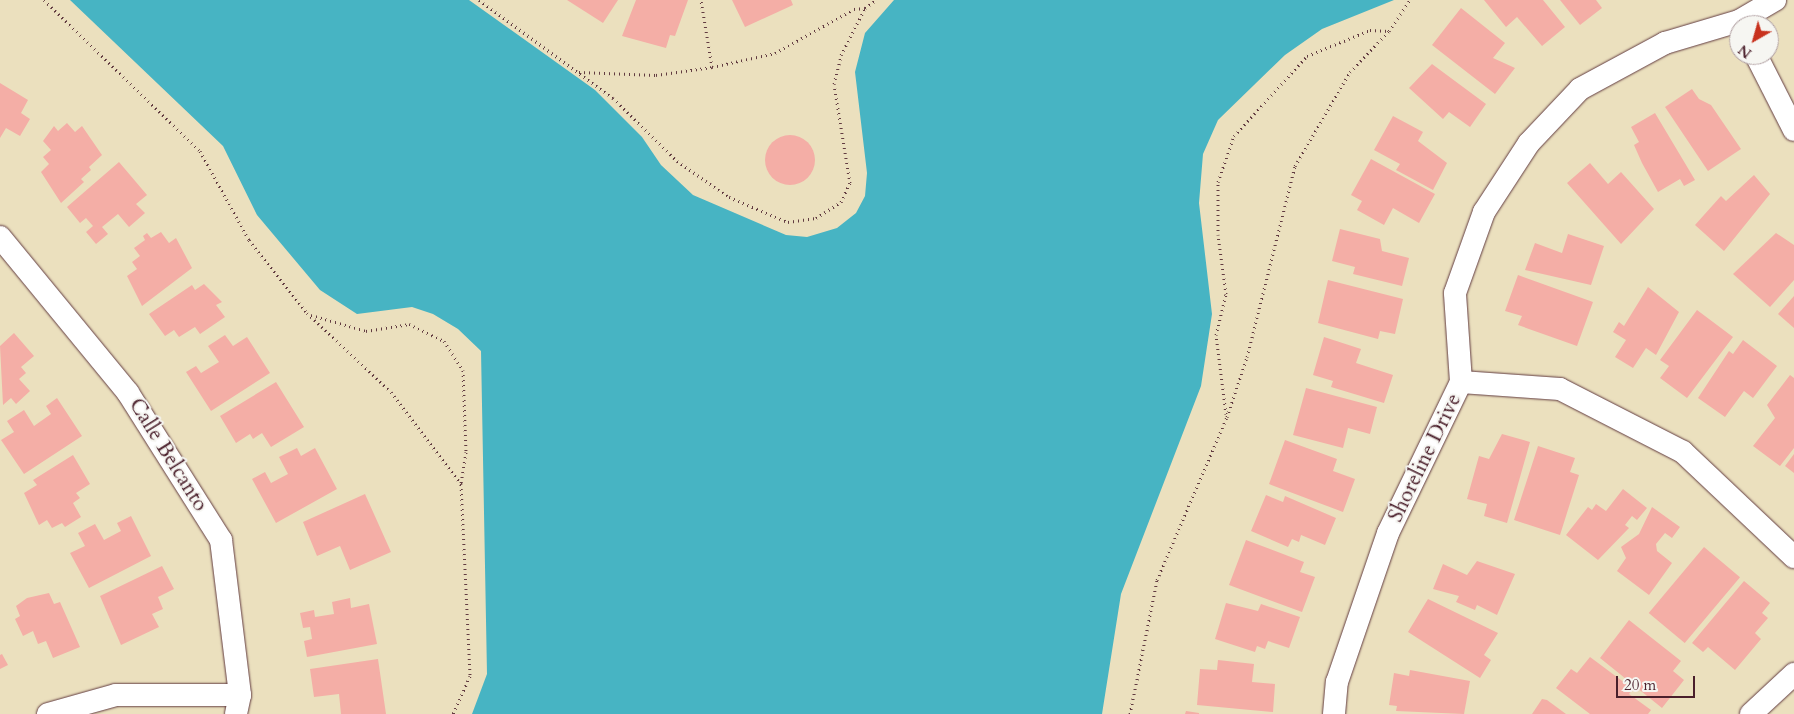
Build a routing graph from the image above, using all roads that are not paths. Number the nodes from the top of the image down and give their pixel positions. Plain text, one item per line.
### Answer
1 (1775, 0) edge
2 (1752, 15) edge
3 (1729, 26) edge
4 (1761, 65) edge
5 (1794, 130) edge
6 (0, 237) edge
7 (1462, 382) junction
8 (1794, 557) edge
9 (1794, 674) edge
10 (238, 704) edge
11 (48, 714) edge
12 (1334, 714) edge
13 (1751, 714) edge

1 - 2 street, Shoreline Drive
3 - 7 street, Shoreline Drive
4 - 5 street
6 - 10 street, Calle Belcanto
7 - 8 street
7 - 12 street, Shoreline Drive
9 - 13 street
10 - 11 street

